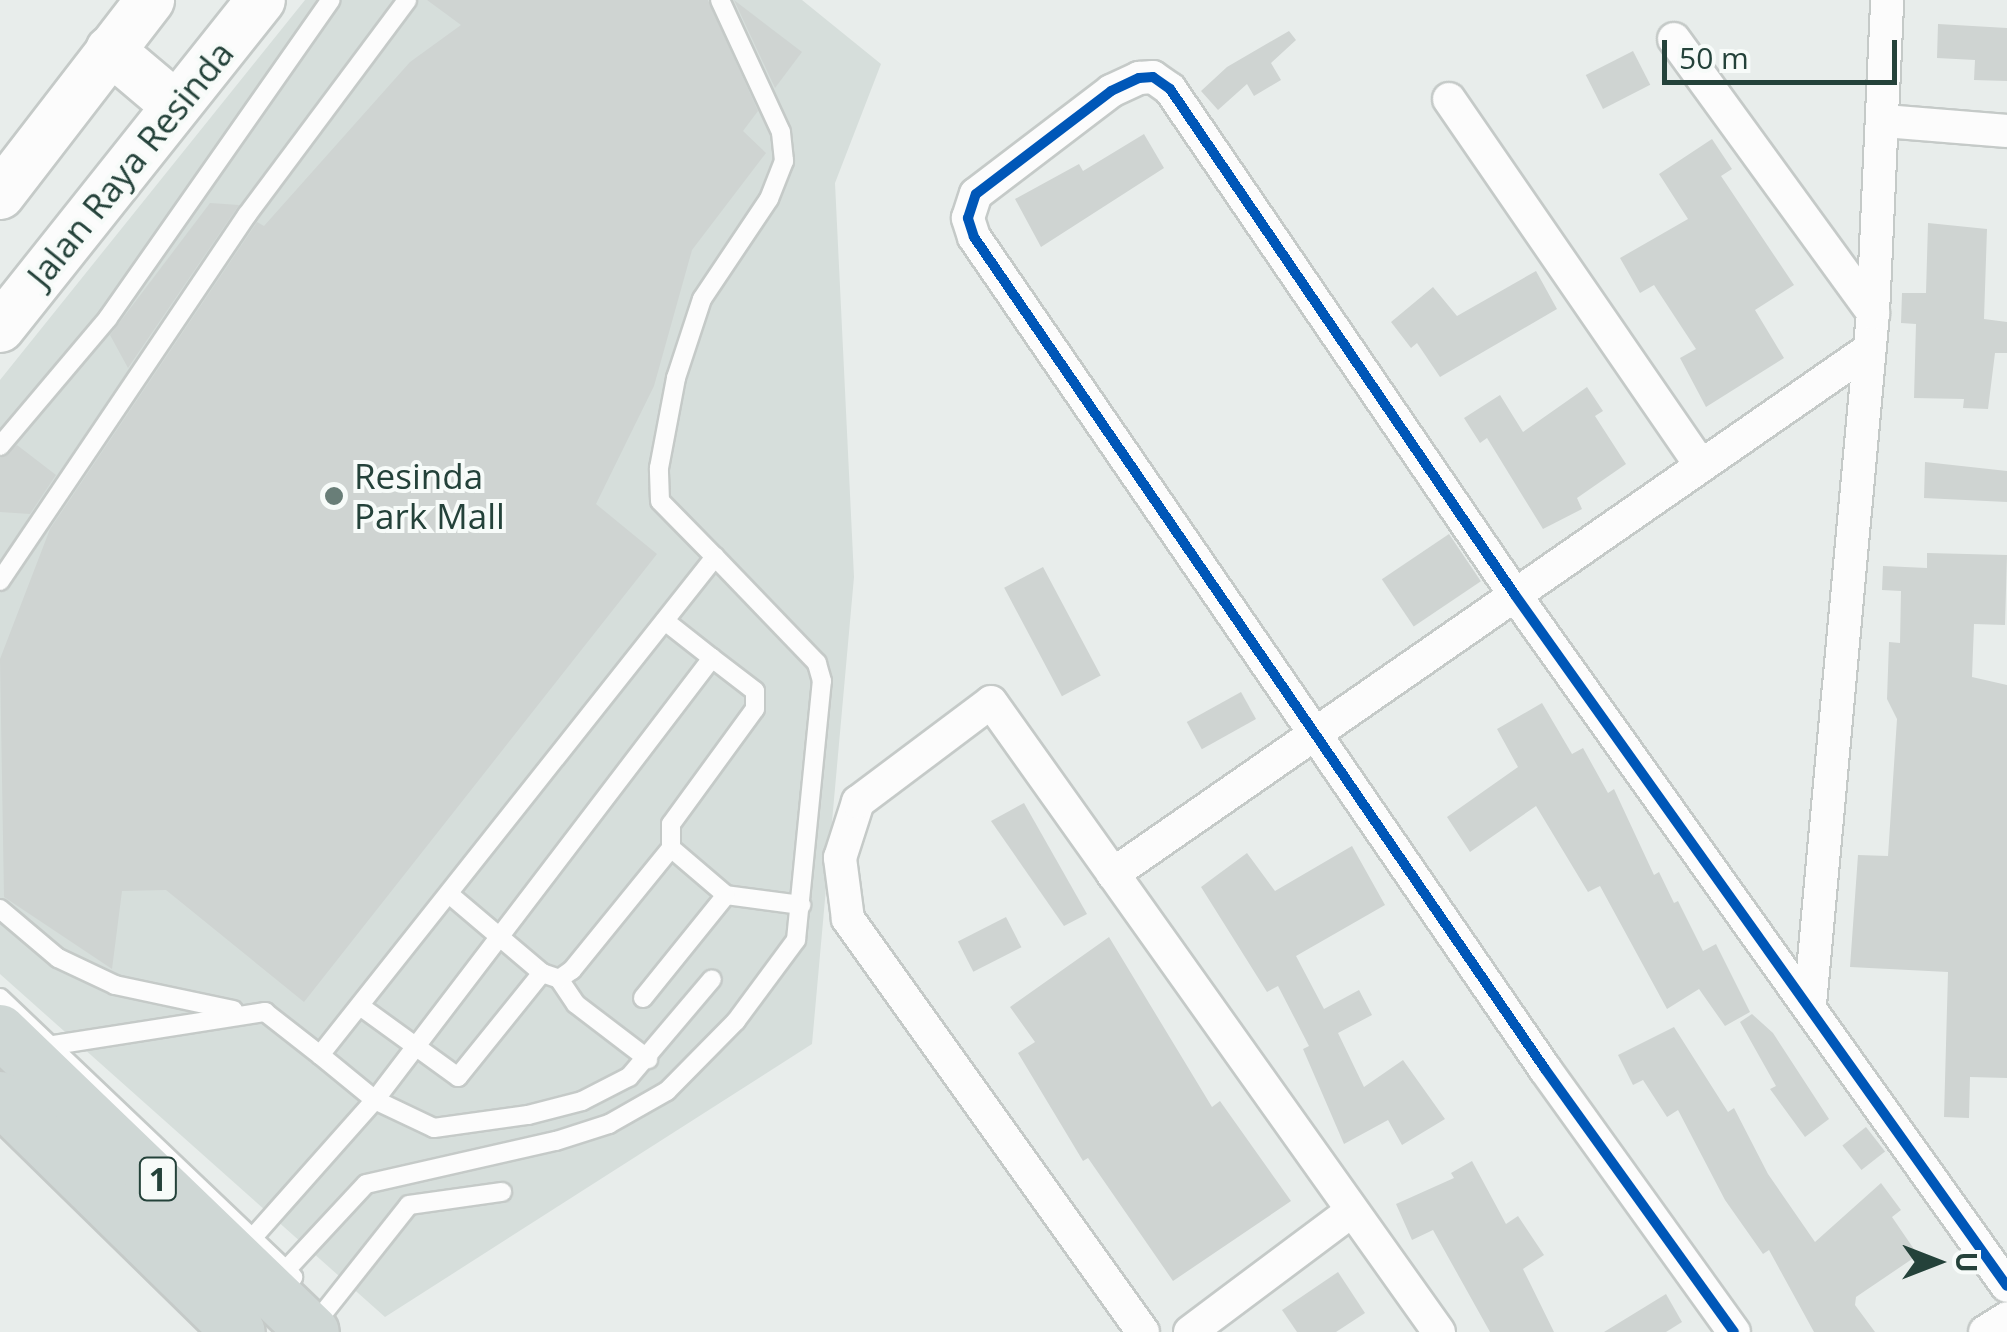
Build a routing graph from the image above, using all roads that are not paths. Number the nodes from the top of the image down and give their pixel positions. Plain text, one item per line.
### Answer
1 (150, 0) edge
2 (261, 0) edge
3 (332, 0) edge
4 (407, 0) edge
5 (720, 0) edge
6 (1887, 0) edge
7 (1674, 38) dead end
8 (110, 50) junction
9 (1449, 99) dead end
10 (175, 105) junction
11 (1885, 121) junction
12 (2007, 131) edge
13 (0, 195) edge
14 (1873, 314) junction
15 (0, 328) edge
16 (1866, 352) junction
17 (0, 446) edge
18 (1701, 466) junction
19 (715, 558) junction
20 (0, 581) edge
21 (1516, 595) junction
22 (664, 621) junction
23 (712, 658) junction
24 (1317, 733) junction
25 (671, 848) junction
26 (1113, 874) junction
27 (449, 894) junction
28 (726, 895) junction
29 (801, 905) junction
30 (0, 909) edge
31 (501, 939) junction
32 (551, 976) junction
33 (712, 979) dead end
34 (0, 998) edge
35 (643, 998) dead end
36 (1810, 1004) junction
37 (360, 1006) junction
38 (244, 1012) junction
39 (0, 1031) edge
40 (54, 1045) junction
41 (415, 1049) junction
42 (320, 1054) junction
43 (648, 1059) junction
44 (0, 1098) edge
45 (375, 1100) junction
46 (502, 1192) dead end
47 (1352, 1211) junction
48 (255, 1234) junction
49 (286, 1270) junction
50 (2007, 1286) edge
51 (2007, 1318) edge
52 (319, 1321) edge
53 (239, 1332) edge
54 (344, 1332) edge
55 (1143, 1332) edge
56 (1190, 1332) edge
57 (1438, 1332) edge
58 (1734, 1332) edge
59 (1985, 1332) edge

1 - 8 street
2 - 10 street, Jalan Raya Resinda
3 - 17 lane
4 - 20 lane
5 - 19 lane
6 - 11 street
7 - 14 street
8 - 10 street
8 - 13 street
9 - 18 street
10 - 15 street, Jalan Raya Resinda
11 - 12 street
11 - 14 street
14 - 16 street
16 - 18 street
16 - 36 street
18 - 21 street
19 - 22 lane
19 - 29 lane
21 - 24 street
21 - 24 street
21 - 36 street
22 - 23 lane
22 - 27 lane
23 - 25 lane
23 - 31 lane
24 - 26 street
24 - 58 street
25 - 28 lane
25 - 32 lane
26 - 47 street
26 - 55 street
27 - 31 lane
27 - 37 lane
28 - 29 lane
28 - 35 lane
29 - 49 lane
30 - 38 lane
31 - 32 lane
31 - 41 lane
32 - 41 lane
32 - 43 lane
33 - 43 lane
34 - 40 lane
36 - 50 street
37 - 41 lane
37 - 42 lane
38 - 40 lane
38 - 42 lane
39 - 52 main road, 1
40 - 48 lane
41 - 45 lane
42 - 45 lane
43 - 45 lane
44 - 53 main road, 1
45 - 48 lane
46 - 52 lane
47 - 56 street
47 - 57 street
48 - 49 lane
49 - 52 lane
51 - 59 street
52 - 54 lane

